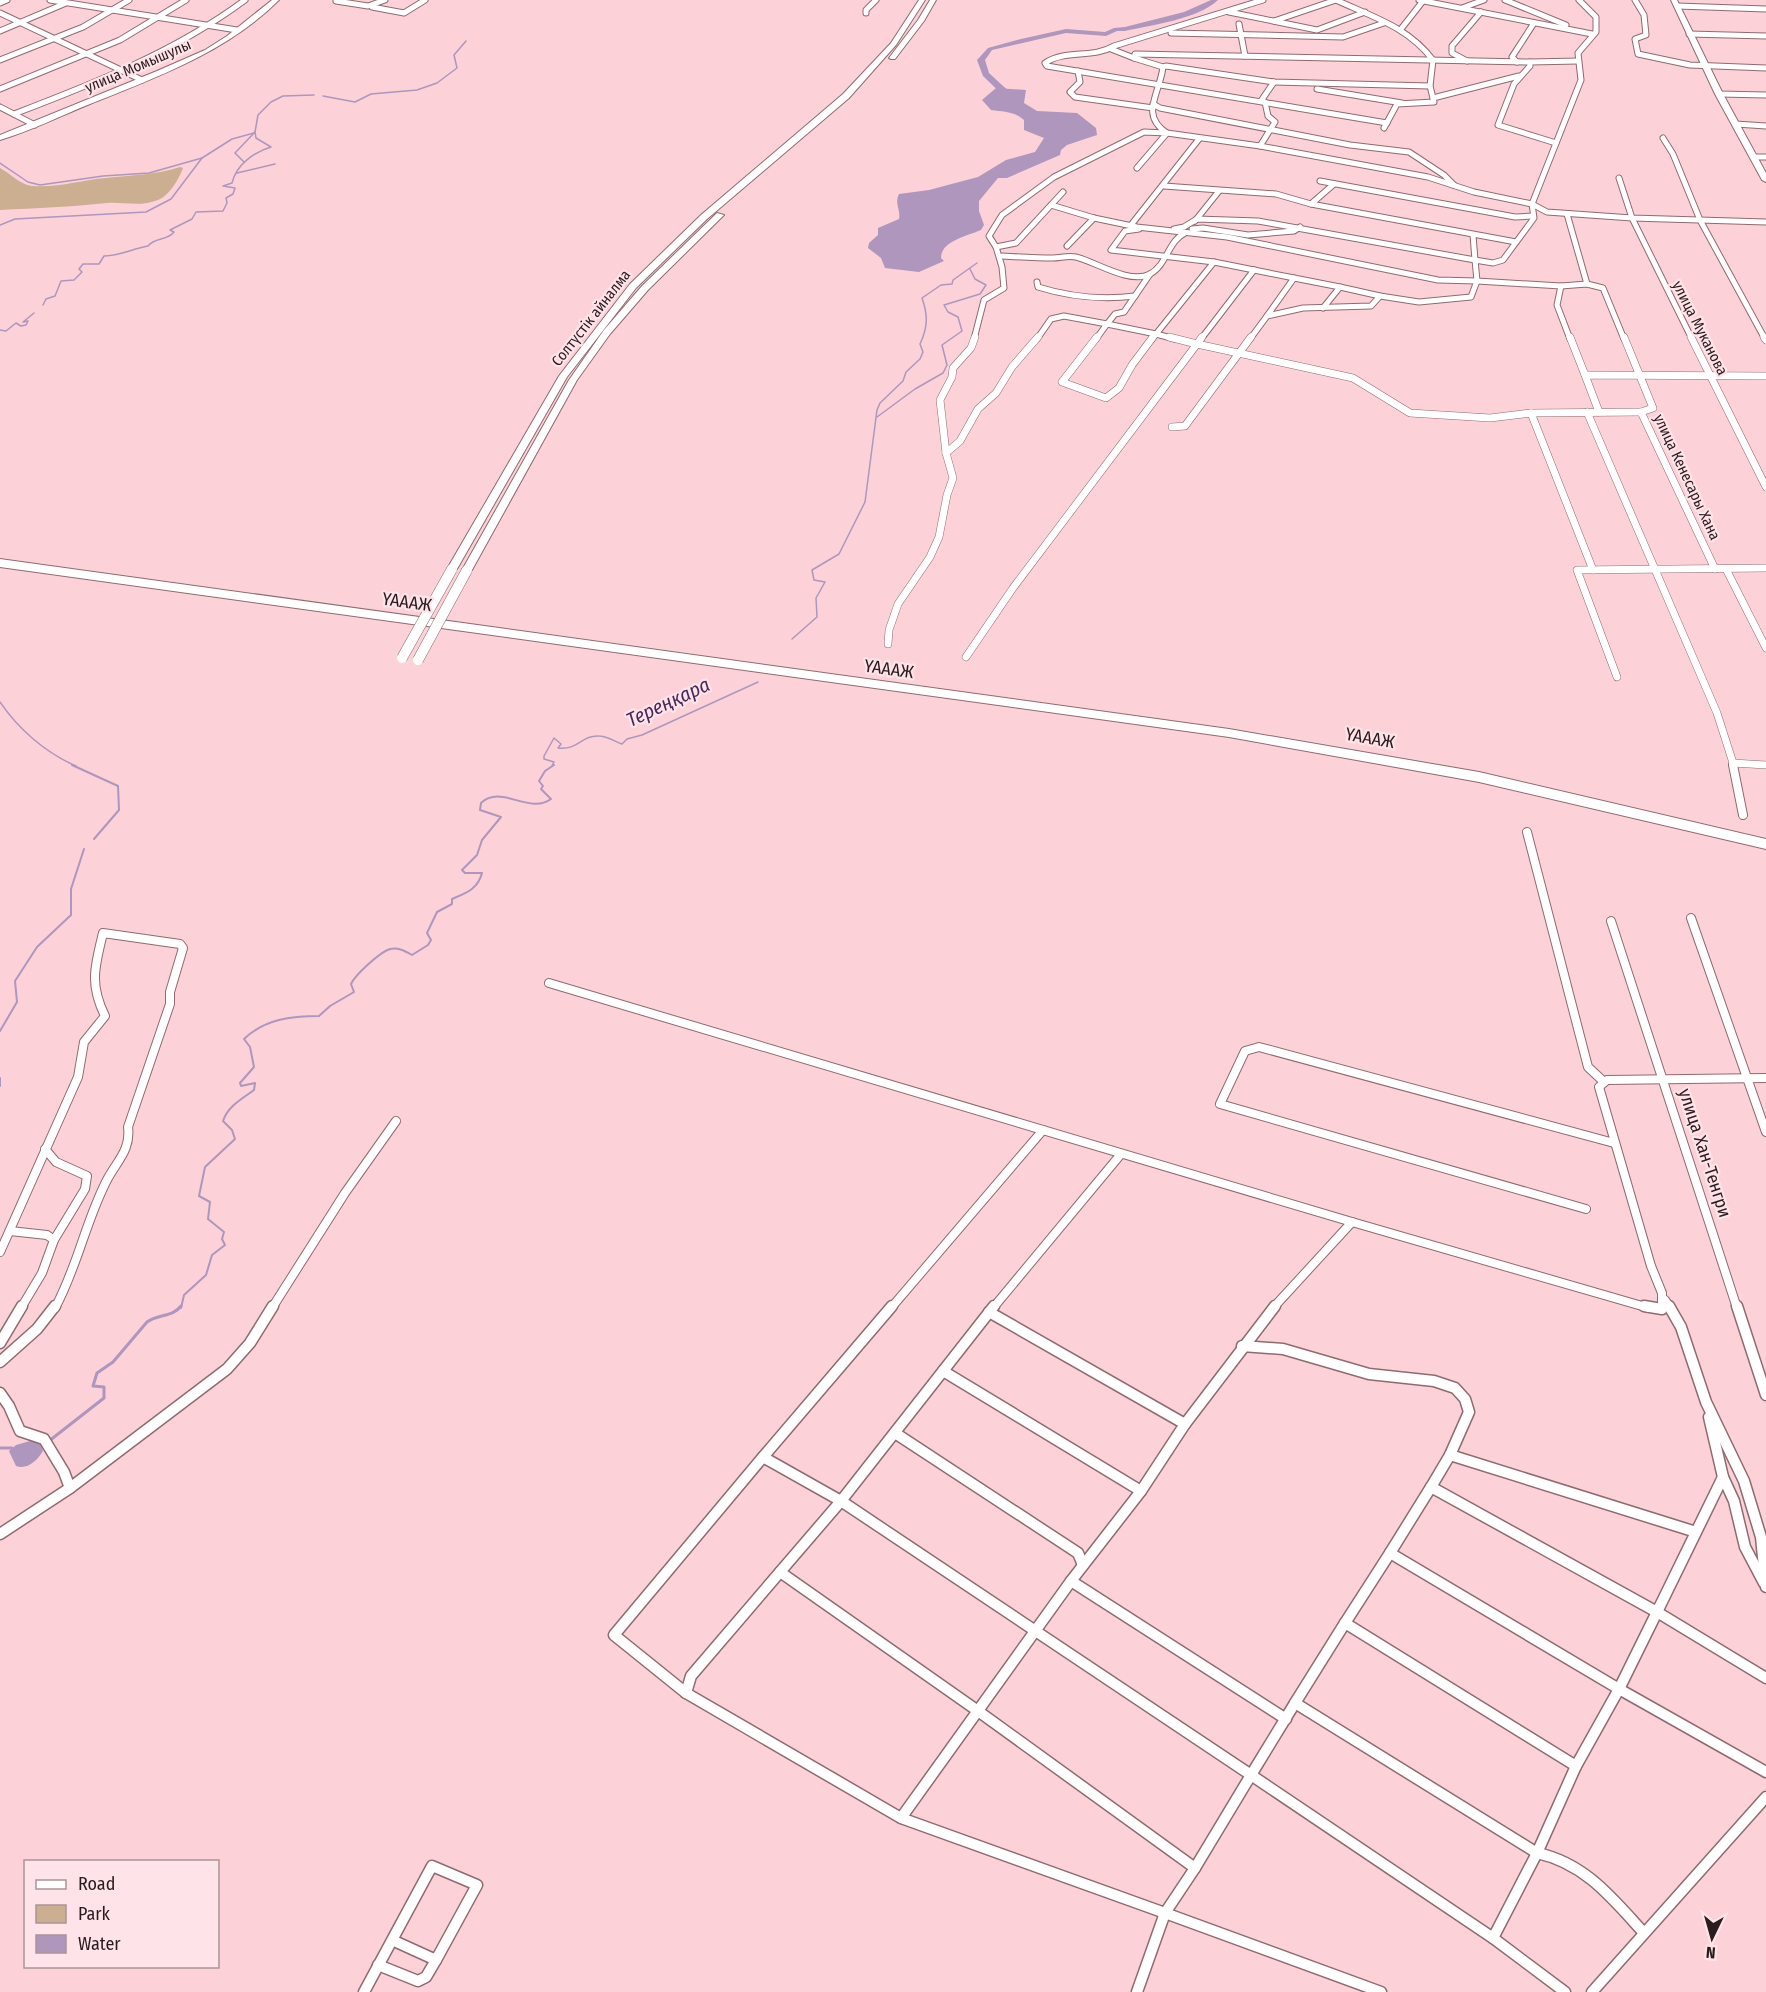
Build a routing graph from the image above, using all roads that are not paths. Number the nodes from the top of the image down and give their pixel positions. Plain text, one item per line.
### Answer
1 (7, 0) edge
2 (50, 0) edge
3 (129, 0) edge
4 (186, 0) edge
5 (245, 0) edge
6 (276, 0) edge
7 (328, 0) edge
8 (385, 0) edge
9 (425, 0) edge
10 (876, 0) edge
11 (922, 0) edge
12 (933, 0) edge
13 (1263, 0) edge
14 (1336, 0) edge
15 (1362, 0) edge
16 (1421, 0) edge
17 (1484, 0) edge
18 (1504, 0) edge
19 (1579, 0) edge
20 (1635, 0) edge
21 (68, 1) edge
22 (337, 1) edge
23 (0, 3) edge
24 (1675, 3) edge
25 (372, 7) junction
26 (1356, 8) junction
27 (1462, 9) junction
28 (1766, 9) edge
29 (114, 10) junction
30 (1229, 12) junction
31 (1365, 12) junction
32 (1481, 12) junction
33 (0, 13) edge
34 (866, 14) dead end
35 (162, 18) junction
36 (1274, 22) junction
37 (1384, 22) junction
38 (21, 23) junction
39 (1534, 23) junction
40 (1562, 23) junction
41 (1239, 24) dead end
42 (211, 26) junction
43 (1553, 27) junction
44 (1401, 29) junction
45 (237, 30) junction
46 (0, 31) edge
47 (1167, 31) junction
48 (1592, 34) junction
49 (1689, 34) junction
50 (1241, 35) junction
51 (1766, 36) edge
52 (55, 39) junction
53 (1112, 50) junction
54 (1452, 53) junction
55 (89, 55) junction
56 (1148, 55) junction
57 (1195, 55) junction
58 (1245, 56) junction
59 (1134, 58) junction
60 (0, 60) edge
61 (1433, 60) junction
62 (1578, 61) junction
63 (1449, 62) junction
64 (1468, 62) junction
65 (1530, 62) junction
66 (1517, 63) junction
67 (1705, 65) junction
68 (1163, 67) junction
69 (1766, 68) edge
70 (1192, 69) junction
71 (1078, 71) junction
72 (123, 72) junction
73 (1519, 76) junction
74 (142, 80) junction
75 (1274, 82) junction
76 (1160, 84) junction
77 (1299, 84) junction
78 (1430, 86) junction
79 (0, 89) edge
80 (1719, 94) junction
81 (1766, 95) edge
82 (1433, 98) junction
83 (1263, 101) junction
84 (1402, 103) junction
85 (1153, 106) junction
86 (0, 107) edge
87 (14, 114) junction
88 (35, 124) junction
89 (1736, 124) junction
90 (1766, 126) edge
91 (1158, 129) junction
92 (1271, 129) junction
93 (1167, 133) junction
94 (0, 138) edge
95 (1663, 138) dead end
96 (1199, 139) junction
97 (1217, 139) junction
98 (1556, 143) junction
99 (1354, 145) junction
100 (1260, 146) junction
101 (1754, 157) junction
102 (1766, 157) edge
103 (1421, 161) junction
104 (1345, 162) junction
105 (1137, 168) dead end
106 (1400, 172) junction
107 (1619, 178) dead end
108 (1766, 180) edge
109 (1320, 181) dead end
110 (1334, 184) junction
111 (1454, 185) junction
112 (1164, 186) junction
113 (1219, 191) junction
114 (1062, 192) dead end
115 (1311, 204) junction
116 (1532, 204) junction
117 (1051, 205) junction
118 (1567, 214) junction
119 (1533, 216) junction
120 (1094, 218) junction
121 (1632, 218) junction
122 (1197, 219) junction
123 (1700, 220) junction
124 (1766, 222) edge
125 (1131, 225) junction
126 (1300, 227) junction
127 (1152, 229) junction
128 (1168, 230) junction
129 (1187, 231) junction
130 (1473, 235) junction
131 (1516, 242) junction
132 (1067, 246) dead end
133 (996, 247) junction
134 (1167, 255) junction
135 (1002, 256) junction
136 (1475, 260) junction
137 (1214, 262) junction
138 (1254, 270) junction
139 (1150, 274) junction
140 (1294, 278) junction
141 (1477, 281) junction
142 (1037, 282) dead end
143 (1587, 284) junction
144 (1561, 286) junction
145 (1340, 287) junction
146 (1135, 296) junction
147 (1380, 296) junction
148 (1323, 308) junction
149 (1267, 316) junction
150 (1107, 324) junction
151 (1156, 334) junction
152 (1766, 340) edge
153 (1197, 344) junction
154 (1239, 353) junction
155 (1710, 374) junction
156 (1585, 375) junction
157 (1638, 375) junction
158 (1766, 376) edge
159 (1587, 412) junction
160 (1599, 412) junction
161 (1641, 412) junction
162 (1531, 413) junction
163 (1172, 427) dead end
164 (946, 453) junction
165 (1766, 486) edge
166 (0, 555) edge
167 (0, 563) edge
168 (455, 564) junction
169 (469, 566) junction
170 (1766, 568) edge
171 (1715, 569) junction
172 (1726, 569) junction
173 (1593, 570) junction
174 (1653, 570) junction
175 (888, 644) dead end
176 (1766, 648) edge
177 (966, 657) dead end
178 (402, 658) dead end
179 (418, 660) dead end
180 (757, 664) junction
181 (794, 669) junction
182 (1617, 677) dead end
183 (1733, 763) junction
184 (1766, 765) edge
185 (1743, 815) dead end
186 (1527, 832) dead end
187 (1766, 835) edge
188 (1766, 844) edge
189 (1691, 918) dead end
190 (1611, 921) dead end
191 (549, 983) dead end
192 (1747, 1078) junction
193 (1766, 1078) edge
194 (1663, 1079) junction
195 (1603, 1081) junction
196 (396, 1121) dead end
197 (1042, 1130) junction
198 (1766, 1132) edge
199 (1614, 1143) junction
200 (45, 1149) junction
201 (1121, 1154) junction
202 (1586, 1209) dead end
203 (1352, 1222) junction
204 (10, 1231) junction
205 (54, 1240) junction
206 (0, 1252) edge
207 (1665, 1300) junction
208 (989, 1312) junction
209 (0, 1343) edge
210 (1242, 1347) junction
211 (0, 1362) edge
212 (944, 1371) junction
213 (0, 1393) edge
214 (1766, 1395) edge
215 (1706, 1402) junction
216 (1185, 1424) junction
217 (895, 1433) junction
218 (1450, 1455) junction
219 (763, 1457) junction
220 (1723, 1477) junction
221 (1431, 1487) junction
222 (70, 1488) junction
223 (1141, 1491) junction
224 (841, 1502) junction
225 (1696, 1532) junction
226 (0, 1534) edge
227 (1390, 1553) junction
228 (1083, 1565) junction
229 (780, 1572) junction
230 (1071, 1581) junction
231 (1766, 1587) edge
232 (1657, 1612) junction
233 (1345, 1623) junction
234 (1036, 1632) junction
235 (1766, 1678) edge
236 (1619, 1689) junction
237 (686, 1693) junction
238 (1295, 1703) junction
239 (978, 1711) junction
240 (1286, 1719) junction
241 (1576, 1766) junction
242 (1766, 1772) edge
243 (1251, 1775) junction
244 (1766, 1797) edge
245 (901, 1818) junction
246 (1537, 1853) junction
247 (1195, 1868) junction
248 (1165, 1913) junction
249 (1644, 1933) junction
250 (1493, 1938) junction
251 (392, 1940) junction
252 (436, 1960) junction
253 (378, 1965) junction
254 (364, 1992) edge
255 (1137, 1992) edge
256 (1381, 1992) edge
257 (1565, 1992) edge
258 (1592, 1992) edge

1 - 23 street
2 - 21 street
3 - 29 street
4 - 35 street
5 - 42 street
6 - 45 street, улица Момышулы
7 - 22 street
8 - 25 street
9 - 25 street
10 - 34 street
11 - 168 street, Солтүстік айналма
12 - 169 street, Солтүстік айналма
13 - 30 street
14 - 26 street
14 - 36 street
15 - 26 street
16 - 27 street
16 - 44 street
17 - 27 street
18 - 40 street
19 - 48 street
20 - 67 street
21 - 29 street
21 - 38 street
22 - 25 street
24 - 28 street
24 - 49 street
26 - 31 street
27 - 32 street
29 - 35 street
29 - 52 street
30 - 36 street
30 - 47 street
31 - 36 street
31 - 37 street
32 - 39 street
32 - 54 street
33 - 38 street
35 - 42 street
35 - 55 street
37 - 44 street
37 - 50 street
38 - 46 street
38 - 52 street
39 - 43 street
39 - 66 street
40 - 43 street
40 - 48 street
41 - 50 street
42 - 45 street
42 - 72 street
43 - 48 street
44 - 61 street
45 - 74 street, улица Момышулы
47 - 50 street
47 - 53 street
48 - 62 street
49 - 51 street
49 - 67 street
50 - 58 street
52 - 55 street
52 - 60 street
53 - 56 street
53 - 59 street
53 - 71 street
54 - 63 street
54 - 64 street
55 - 72 street
55 - 79 street
56 - 57 street
56 - 59 street
57 - 58 street
57 - 70 street
58 - 61 street
59 - 68 street
61 - 63 street
61 - 78 street
62 - 65 street
62 - 98 street
63 - 64 street
64 - 66 street
65 - 66 street
65 - 73 street
67 - 69 street
67 - 80 street
68 - 70 street
68 - 76 street
70 - 75 street
71 - 76 street
71 - 85 street
72 - 74 street
72 - 87 street
73 - 82 street
73 - 98 street
74 - 88 street, улица Момышулы
75 - 77 street
75 - 83 street
76 - 83 street
76 - 85 street
77 - 78 street
77 - 84 street
78 - 82 street
80 - 81 street
80 - 89 street
82 - 84 street
83 - 84 street
83 - 92 street
85 - 91 street
85 - 92 street
86 - 87 street
87 - 88 street
88 - 94 street, улица Момышулы
89 - 90 street
89 - 101 street
91 - 93 street
91 - 97 street
92 - 99 street
92 - 100 street
93 - 96 street
93 - 105 street
93 - 133 street
95 - 123 street
96 - 97 street
96 - 112 street
97 - 100 street
98 - 116 street
99 - 103 street
99 - 104 street
100 - 104 street
101 - 102 street
101 - 108 street
103 - 106 street
103 - 111 street
104 - 106 street
106 - 111 street
107 - 121 street, улица Муканова
109 - 110 street
110 - 115 street
110 - 119 street
111 - 116 street
112 - 113 street
112 - 125 street
113 - 115 street
113 - 122 street
114 - 117 street
115 - 130 street
116 - 118 street
116 - 119 street
117 - 120 street
117 - 133 street
118 - 121 street
118 - 143 street
119 - 131 street
120 - 125 street
120 - 132 street
121 - 123 street
121 - 155 street, улица Муканова
122 - 126 street
122 - 128 street
122 - 129 street
123 - 124 street
123 - 152 street
125 - 127 street
126 - 129 street
126 - 136 street
127 - 128 street
127 - 134 street
128 - 129 street
129 - 134 street
129 - 141 street
130 - 131 street
130 - 136 street
131 - 136 street
133 - 135 street
134 - 137 street
134 - 139 street
135 - 139 street
135 - 164 street
136 - 141 street
137 - 138 street
137 - 151 street
138 - 140 street
138 - 153 street
139 - 146 street
140 - 145 street
140 - 149 street
141 - 144 street
141 - 147 street
142 - 146 street
143 - 144 street
143 - 157 street, улица Кенесары Хана
144 - 156 street
145 - 147 street
145 - 148 street
146 - 150 street
147 - 148 street
148 - 149 street
149 - 154 street
150 - 151 street
150 - 151 street
150 - 164 street
151 - 153 street
153 - 154 street
153 - 177 street
154 - 162 street
154 - 163 street
155 - 157 street
155 - 158 street
155 - 165 street, улица Муканова
156 - 157 street
156 - 160 street
157 - 161 street, улица Кенесары Хана
159 - 160 street
159 - 162 street
159 - 174 street
160 - 161 street
161 - 171 street, улица Кенесары Хана
162 - 173 street
164 - 175 street
166 - 180 highway, ҮАААЖ
167 - 180 highway, ҮАААЖ
168 - 169 street
168 - 178 street, Солтүстік айналма, bridge
169 - 179 street, Солтүстік айналма, bridge
170 - 172 street
171 - 172 street
171 - 174 street
172 - 176 street
173 - 174 street
173 - 182 street
174 - 183 street
180 - 181 highway, ҮАААЖ
181 - 187 highway, ҮАААЖ
181 - 188 highway, ҮАААЖ
183 - 184 street
183 - 185 street
186 - 195 street
189 - 192 street
190 - 194 street, улица Хан-Тенгри
191 - 197 street
192 - 193 street
192 - 194 street
192 - 198 street
194 - 195 street
194 - 214 street, улица Хан-Тенгри
195 - 199 street
196 - 222 street
197 - 201 street
197 - 219 street
199 - 202 street
199 - 207 street
200 - 204 street
200 - 205 street
200 - 211 street
201 - 203 street
201 - 208 street
203 - 207 street
203 - 210 street
204 - 205 street
204 - 206 street
205 - 209 street
207 - 215 street
208 - 212 street
208 - 216 street
210 - 216 street
210 - 218 street
212 - 217 street
212 - 223 street
213 - 222 street
215 - 220 street
215 - 231 street
216 - 223 street
217 - 224 street
217 - 228 street
218 - 221 street
218 - 225 street
219 - 224 street
219 - 237 street
220 - 225 street
220 - 231 street
221 - 227 street
221 - 232 street
222 - 226 street
223 - 228 street
224 - 229 street
224 - 234 street
225 - 232 street
227 - 233 street
227 - 236 street
228 - 230 street
229 - 237 street
229 - 239 street
230 - 234 street
230 - 240 street
232 - 235 street
232 - 236 street
233 - 238 street
233 - 241 street
234 - 239 street
234 - 243 street
236 - 241 street
236 - 242 street
237 - 245 street
238 - 240 street
238 - 246 street
239 - 245 street
239 - 247 street
240 - 243 street
241 - 246 street
243 - 247 street
243 - 250 street
244 - 249 street
245 - 248 street
246 - 249 street
246 - 250 street
247 - 248 street
248 - 255 street
248 - 256 street
249 - 258 street
250 - 257 street
251 - 252 street
251 - 252 street
251 - 253 street
252 - 253 street
253 - 254 street

